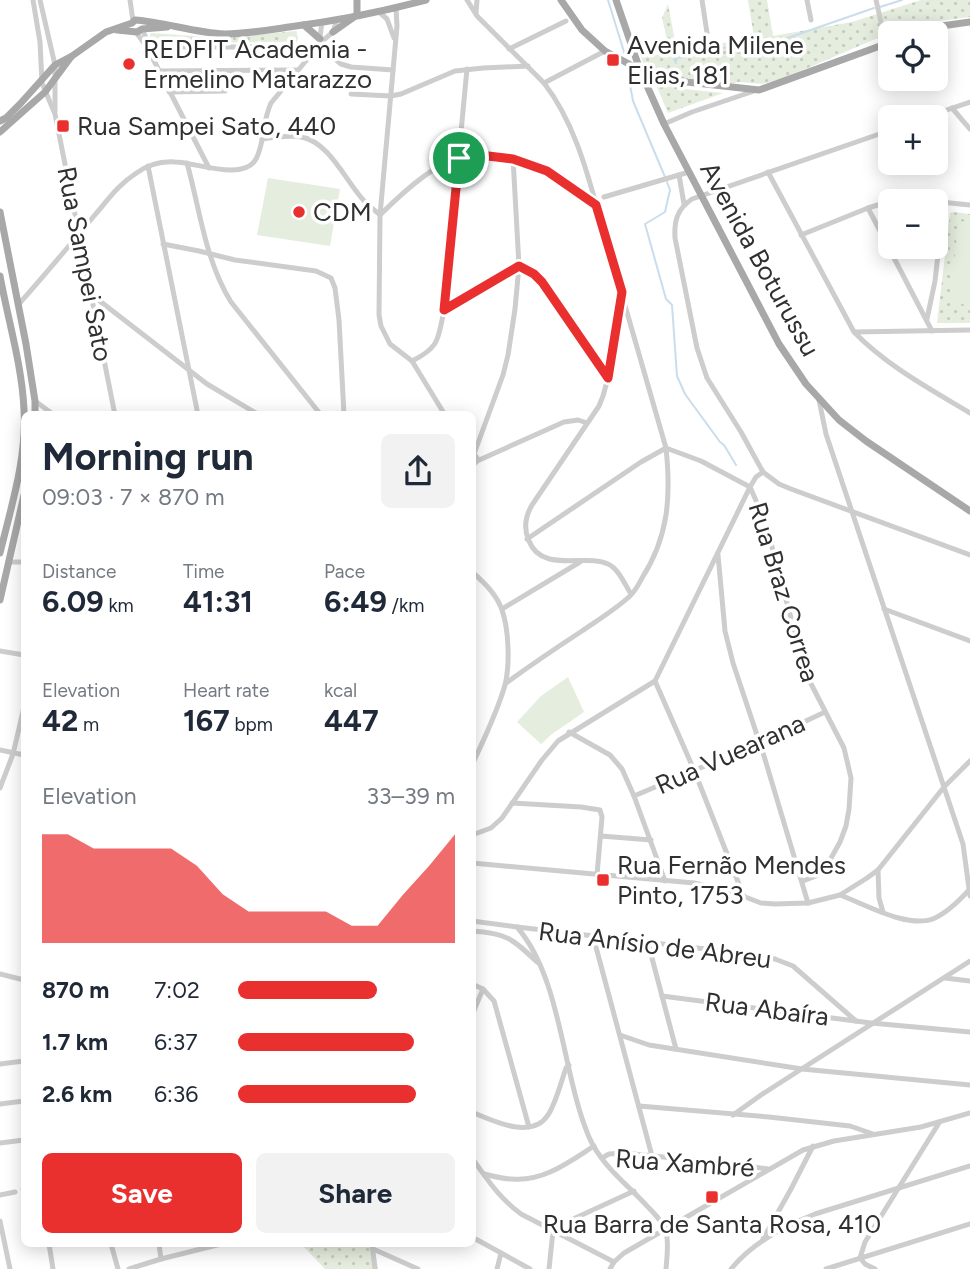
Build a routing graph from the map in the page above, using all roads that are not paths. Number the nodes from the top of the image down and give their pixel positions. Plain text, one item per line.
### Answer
1 (33, 0) edge
2 (40, 0) edge
3 (358, 0) edge
4 (426, 0) edge
5 (467, 0) edge
6 (477, 0) edge
7 (561, 0) edge
8 (616, 0) edge
9 (702, 0) edge
10 (807, 0) edge
11 (130, 2) edge
12 (877, 2) edge
13 (396, 8) junction
14 (379, 12) junction
15 (357, 15) junction
16 (477, 16) junction
17 (337, 19) junction
18 (811, 20) dead end
19 (566, 21) dead end
20 (881, 21) edge
21 (322, 22) junction
22 (970, 22) edge
23 (304, 25) junction
24 (948, 25) edge
25 (138, 26) junction
26 (333, 32) junction
27 (707, 33) dead end
28 (48, 39) junction
29 (395, 41) junction
30 (40, 42) junction
31 (319, 43) junction
32 (878, 47) edge
33 (148, 48) junction
34 (509, 49) junction
35 (314, 51) junction
36 (605, 51) junction
37 (72, 56) junction
38 (55, 65) junction
39 (528, 66) junction
40 (467, 69) junction
41 (297, 70) junction
42 (393, 70) junction
43 (640, 70) junction
44 (159, 71) junction
45 (41, 79) junction
46 (56, 80) junction
47 (544, 83) junction
48 (759, 90) junction
49 (225, 91) dead end
50 (45, 92) junction
51 (169, 92) junction
52 (351, 94) dead end
53 (391, 96) junction
54 (970, 102) edge
55 (952, 108) junction
56 (948, 109) edge
57 (55, 114) junction
58 (0, 121) edge
59 (664, 124) junction
60 (970, 129) edge
61 (0, 132) edge
62 (878, 134) edge
63 (262, 139) junction
64 (459, 158) junction
65 (513, 159) junction
66 (187, 163) junction
67 (148, 166) junction
68 (209, 167) junction
69 (689, 172) junction
70 (768, 172) junction
71 (677, 176) junction
72 (701, 195) junction
73 (604, 197) dead end
74 (948, 202) edge
75 (684, 204) junction
76 (596, 205) junction
77 (878, 205) edge
78 (970, 205) edge
79 (868, 208) junction
80 (0, 212) edge
81 (380, 215) junction
82 (79, 233) junction
83 (801, 235) junction
84 (163, 244) junction
85 (209, 254) junction
86 (937, 259) edge
87 (519, 266) junction
88 (0, 276) edge
89 (622, 292) junction
90 (92, 295) junction
91 (18, 305) junction
92 (444, 310) junction
93 (927, 319) junction
94 (970, 330) edge
95 (932, 331) junction
96 (854, 332) junction
97 (412, 361) junction
98 (189, 369) junction
99 (608, 378) junction
100 (818, 397) junction
101 (35, 401) junction
102 (24, 411) edge
103 (35, 411) edge
104 (49, 411) edge
105 (115, 411) edge
106 (197, 411) edge
107 (252, 411) edge
108 (318, 411) edge
109 (344, 411) edge
110 (443, 411) edge
111 (970, 413) edge
112 (587, 423) junction
113 (476, 446) edge
114 (666, 448) junction
115 (476, 463) edge
116 (21, 464) edge
117 (763, 472) junction
118 (751, 487) junction
119 (21, 508) edge
120 (970, 511) edge
121 (852, 512) junction
122 (527, 539) junction
123 (0, 553) edge
124 (718, 553) junction
125 (970, 555) edge
126 (581, 561) junction
127 (8, 562) junction
128 (21, 562) edge
129 (476, 575) edge
130 (631, 594) junction
131 (0, 600) edge
132 (884, 608) junction
133 (502, 609) junction
134 (970, 641) edge
135 (0, 651) edge
136 (21, 654) edge
137 (655, 681) junction
138 (506, 683) junction
139 (825, 712) junction
140 (21, 720) edge
141 (569, 732) junction
142 (759, 743) junction
143 (0, 750) edge
144 (13, 754) junction
145 (21, 755) edge
146 (476, 756) edge
147 (970, 761) edge
148 (694, 770) junction
149 (944, 787) junction
150 (0, 788) edge
151 (634, 796) junction
152 (512, 803) junction
153 (476, 834) edge
154 (601, 836) junction
155 (651, 840) junction
156 (476, 863) edge
157 (878, 870) junction
158 (597, 875) junction
159 (665, 881) junction
160 (803, 881) junction
161 (969, 893) edge
162 (840, 895) junction
163 (744, 897) junction
164 (808, 903) junction
165 (883, 912) junction
166 (476, 922) edge
167 (516, 927) junction
168 (530, 929) junction
169 (476, 932) edge
170 (593, 936) junction
171 (525, 937) junction
172 (648, 943) junction
173 (520, 944) junction
174 (970, 961) edge
175 (539, 964) junction
176 (0, 974) edge
177 (944, 978) junction
178 (21, 979) edge
179 (970, 981) edge
180 (476, 986) edge
181 (483, 989) junction
182 (662, 996) junction
183 (476, 1006) edge
184 (856, 1021) junction
185 (872, 1023) junction
186 (970, 1032) edge
187 (620, 1035) junction
188 (676, 1049) junction
189 (21, 1061) edge
190 (0, 1064) edge
191 (569, 1065) junction
192 (802, 1069) junction
193 (970, 1085) edge
194 (21, 1101) edge
195 (0, 1104) edge
196 (639, 1106) junction
197 (476, 1113) edge
198 (970, 1113) edge
199 (733, 1115) junction
200 (939, 1123) junction
201 (529, 1127) junction
202 (876, 1135) junction
203 (21, 1140) edge
204 (0, 1143) edge
205 (593, 1146) junction
206 (813, 1146) junction
207 (652, 1156) junction
208 (602, 1158) junction
209 (476, 1163) edge
210 (970, 1166) edge
211 (769, 1170) junction
212 (484, 1174) junction
213 (900, 1188) junction
214 (634, 1191) junction
215 (15, 1192) dead end
216 (0, 1195) edge
217 (0, 1221) edge
218 (970, 1224) edge
219 (665, 1230) junction
220 (553, 1231) junction
221 (476, 1239) edge
222 (763, 1240) junction
223 (49, 1247) edge
224 (112, 1247) edge
225 (159, 1247) edge
226 (210, 1247) edge
227 (372, 1247) edge
228 (500, 1253) junction
229 (860, 1258) junction
230 (161, 1259) junction
231 (614, 1262) junction
232 (10, 1269) edge
233 (53, 1269) edge
234 (118, 1269) edge
235 (129, 1269) edge
236 (375, 1269) edge
237 (418, 1269) edge
238 (497, 1269) edge
239 (530, 1269) edge
240 (549, 1269) edge
241 (610, 1269) edge
242 (666, 1269) edge
243 (731, 1269) edge
244 (826, 1269) edge
245 (875, 1269) edge

1 - 30 street, Rua Sampei Sato
2 - 28 street, Rua Sampei Sato
3 - 15 main road
4 - 13 main road
5 - 16 street
6 - 16 street
7 - 36 main road
8 - 43 main road, Avenida Boturussu
9 - 27 street
10 - 18 street
11 - 25 street
12 - 20 street
13 - 14 main road
13 - 29 street
14 - 15 main road
14 - 29 street
15 - 17 main road
15 - 26 main road
16 - 34 street
17 - 21 main road
17 - 26 street
19 - 34 street
21 - 23 main road
21 - 31 street
22 - 24 main road
23 - 25 main road
23 - 31 main road
25 - 33 street
25 - 37 main road
26 - 31 street
28 - 30 street
28 - 38 street, Rua Sampei Sato
29 - 42 street
30 - 45 street, Rua Sampei Sato
31 - 35 street
31 - 42 street
32 - 48 main road
33 - 35 street
33 - 44 street
34 - 39 street
35 - 41 street
36 - 43 main road
36 - 47 street
37 - 38 main road
37 - 46 main road
38 - 45 main road
38 - 46 street, Rua Sampei Sato
39 - 40 street
39 - 47 street
40 - 53 street
40 - 64 street
41 - 44 street
41 - 63 street
42 - 53 street
43 - 48 main road
43 - 59 main road, Avenida Boturussu
44 - 51 street
45 - 50 street, Rua Sampei Sato
45 - 58 main road
46 - 50 main road
46 - 57 street, Rua Sampei Sato
47 - 76 street
48 - 59 street
49 - 51 street
50 - 57 street, Rua Sampei Sato
50 - 61 main road
51 - 68 street
52 - 53 street
53 - 81 street
54 - 55 street
55 - 56 street
55 - 60 street
57 - 82 street, Rua Sampei Sato
59 - 69 main road, Avenida Boturussu
62 - 70 street
63 - 68 street
63 - 81 street
64 - 65 street
64 - 81 street
64 - 92 street
65 - 76 street
65 - 87 street
66 - 67 street
66 - 68 street
66 - 85 street
67 - 82 street
67 - 84 street
69 - 71 street
69 - 72 main road, Avenida Boturussu
70 - 72 street
70 - 83 street
71 - 73 street
71 - 75 street
72 - 75 street
72 - 100 main road, Avenida Boturussu
74 - 78 street
75 - 117 street
76 - 89 street
77 - 79 street
79 - 83 street
79 - 93 street
80 - 91 main road
81 - 97 street
82 - 90 street, Rua Sampei Sato
82 - 91 street
83 - 96 street
84 - 85 street
84 - 98 street
85 - 108 street
85 - 109 street
86 - 93 street
87 - 92 street
87 - 99 street
87 - 113 street
88 - 102 main road
89 - 99 street
89 - 114 street
90 - 98 street
90 - 105 street, Rua Sampei Sato
91 - 101 main road
92 - 97 street
93 - 95 street
94 - 95 street
95 - 96 street
96 - 111 street
97 - 110 street
98 - 106 street
98 - 107 street
99 - 112 street
100 - 120 main road, Avenida Boturussu
100 - 121 street
101 - 103 main road
101 - 104 street
112 - 115 street
112 - 122 street
114 - 118 street
114 - 122 street
114 - 130 street
116 - 123 main road
117 - 118 street
117 - 121 street
118 - 124 street
118 - 139 street, Rua Braz Correa
119 - 127 main road
121 - 125 street
121 - 132 street
122 - 126 street
124 - 137 street
124 - 142 street
126 - 130 street
126 - 133 street
127 - 128 street
127 - 131 main road
129 - 133 street
130 - 138 street
132 - 134 street
132 - 149 street
133 - 138 street
135 - 136 street
137 - 141 street
137 - 148 street
138 - 146 street
139 - 142 street, Rua Vuearana
139 - 160 street, Rua Braz Correa
140 - 144 street
141 - 151 street
141 - 152 street
142 - 148 street, Rua Vuearana
142 - 160 street
143 - 144 street
144 - 145 street
144 - 150 street
147 - 149 street
148 - 151 street, Rua Vuearana
148 - 163 street
149 - 157 street
149 - 161 street
151 - 155 street
152 - 153 street
152 - 154 street
154 - 155 street
154 - 158 street
155 - 159 street
156 - 158 street
157 - 162 street
157 - 165 street
158 - 159 street
159 - 163 street
160 - 164 street
161 - 165 street
162 - 164 street
162 - 165 street
163 - 164 street
166 - 167 street, Rua Anísio de Abreu
167 - 168 street, Rua Anísio de Abreu
167 - 171 street
168 - 170 street, Rua Anísio de Abreu
168 - 171 street
169 - 173 street
170 - 172 street, Rua Anísio de Abreu
170 - 187 street
171 - 173 street
171 - 175 street
172 - 182 street
172 - 184 street, Rua Anísio de Abreu
173 - 175 street
174 - 177 street
175 - 191 street
176 - 178 street
177 - 179 street
177 - 185 street
180 - 181 street
181 - 183 street
181 - 201 street
182 - 184 street, Rua Abaíra
182 - 188 street
184 - 185 street, Rua Abaíra
185 - 186 street
185 - 192 street
187 - 188 street
187 - 196 street
188 - 192 street
189 - 190 street
191 - 201 street
191 - 205 street
192 - 193 street
192 - 199 street
194 - 195 street
196 - 199 street
196 - 207 street
197 - 201 street
198 - 200 street
199 - 202 street
200 - 202 street
200 - 213 street
202 - 206 street
203 - 204 street
205 - 208 street
205 - 212 street
206 - 211 street
206 - 222 street
207 - 208 street, Rua Xambré
207 - 211 street, Rua Xambré
208 - 214 street
209 - 212 street
210 - 213 street
211 - 219 street
212 - 220 street
213 - 222 street
213 - 229 street
214 - 219 street
214 - 220 street
215 - 216 street
217 - 232 street
218 - 229 street
219 - 231 street
219 - 242 street
220 - 231 street
220 - 240 street
221 - 228 street
222 - 243 street
223 - 233 street
224 - 234 street
225 - 230 street
226 - 230 street
227 - 236 street
227 - 237 street
228 - 238 street
228 - 239 street
229 - 244 street
229 - 245 street
230 - 235 street
231 - 241 street

